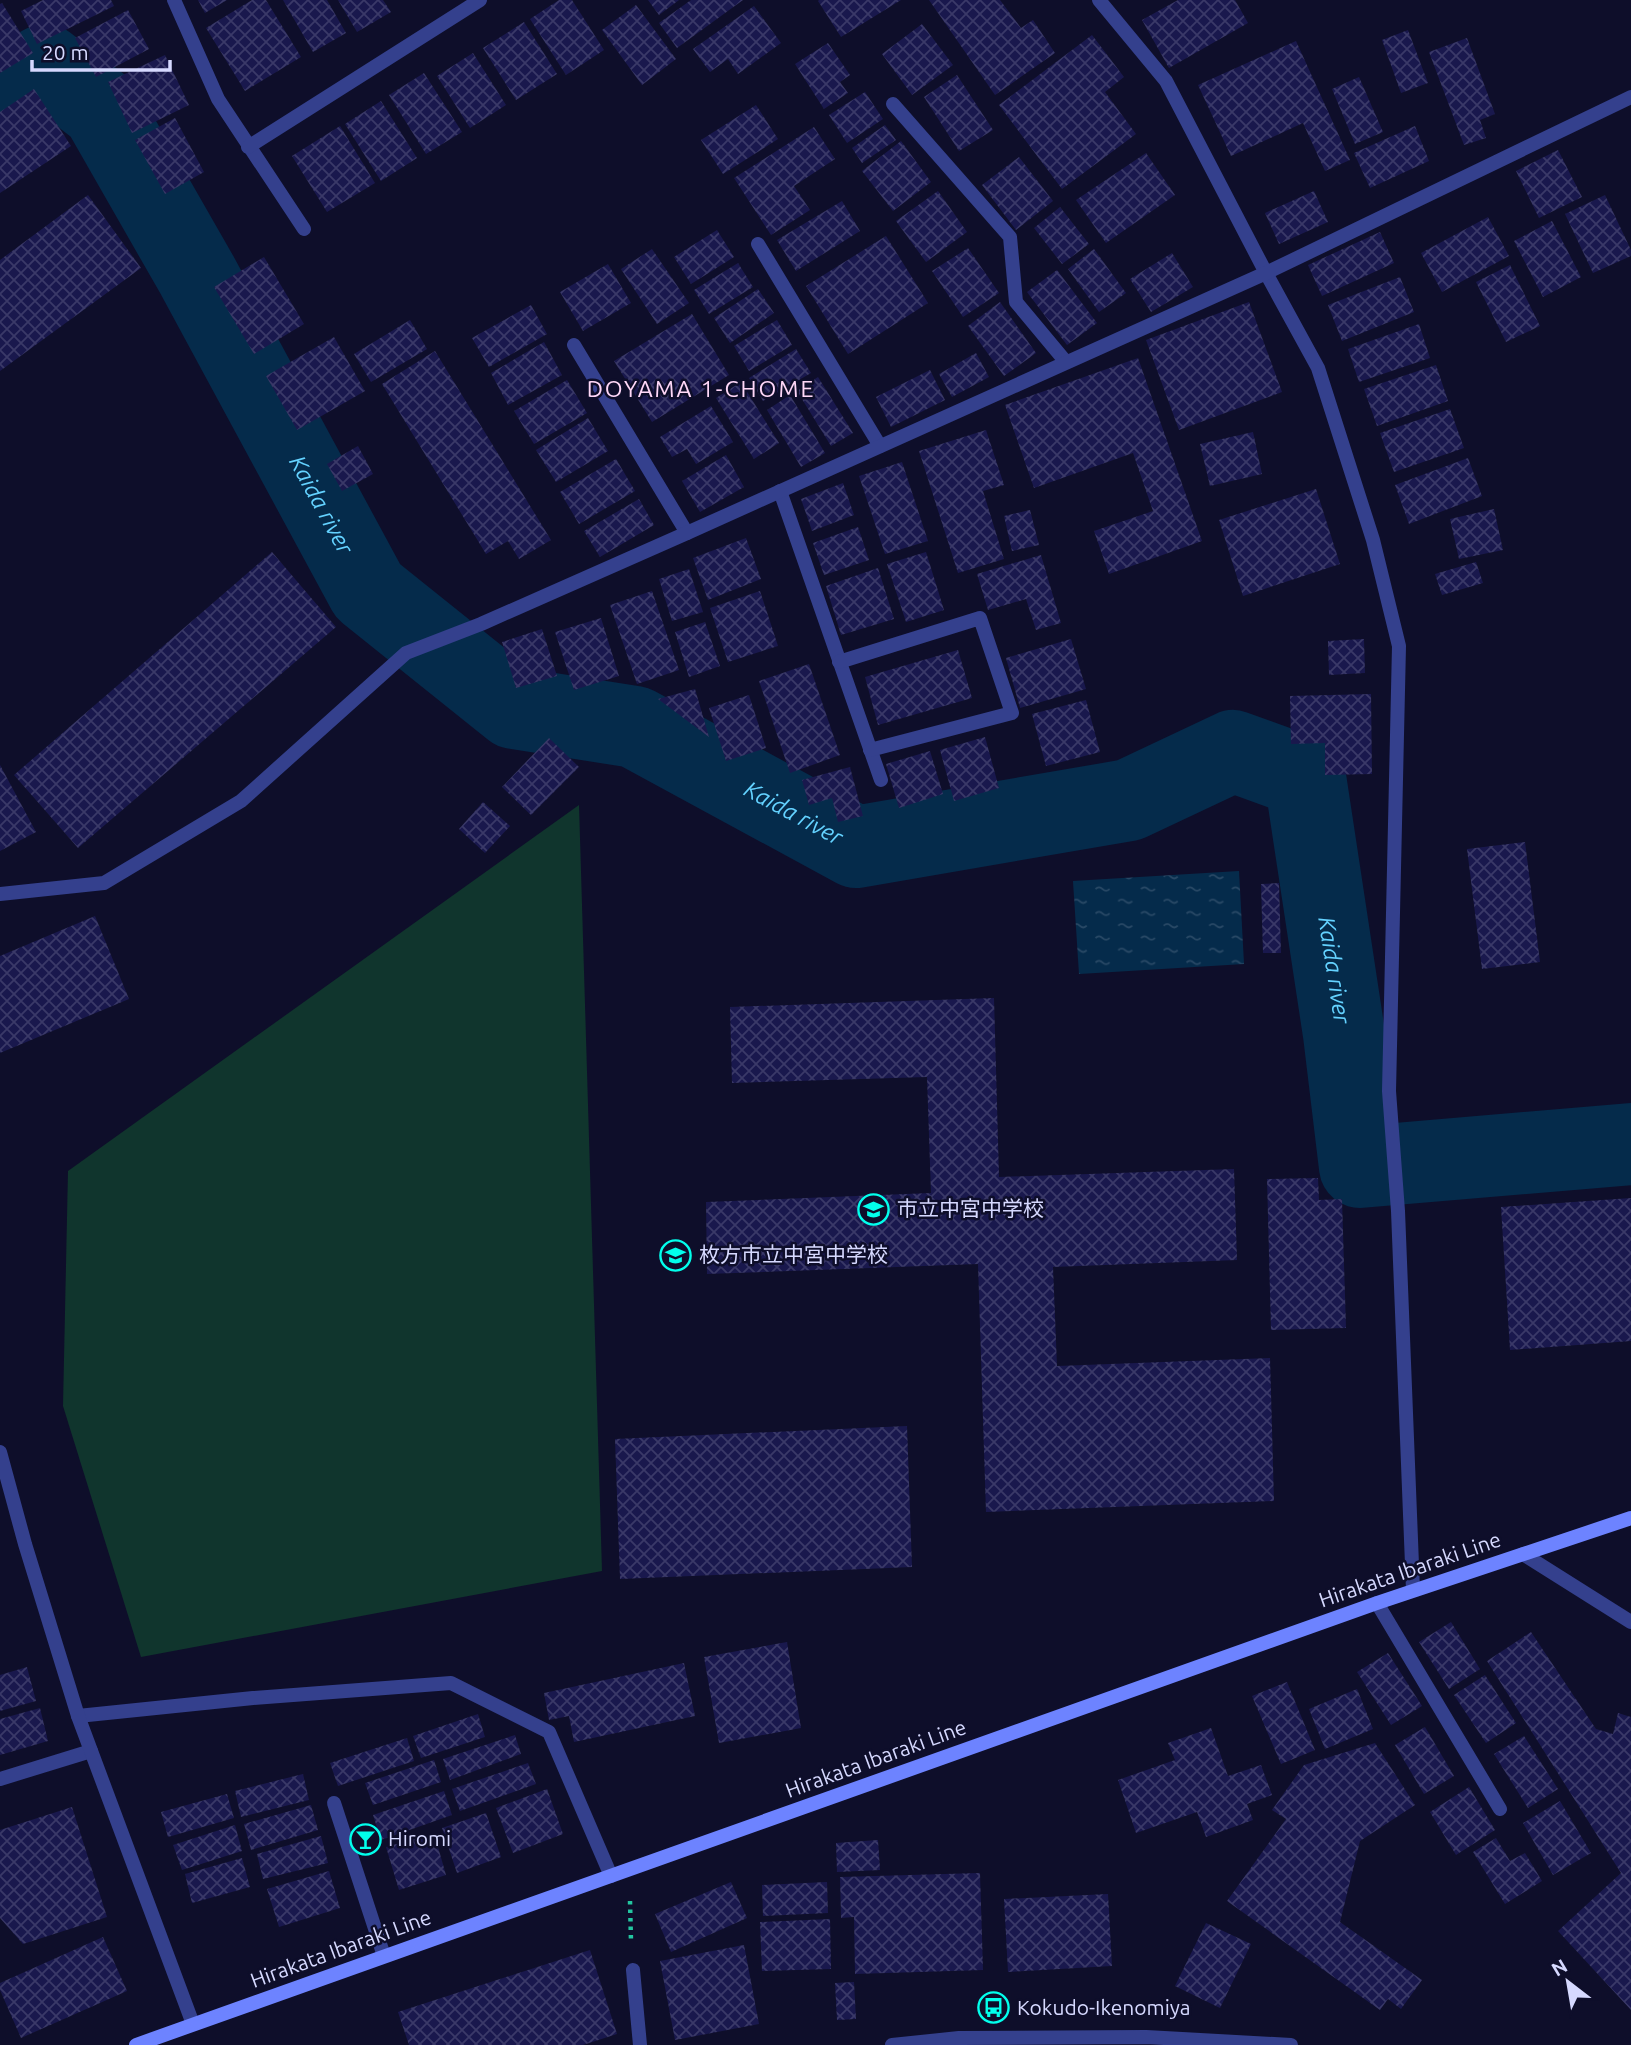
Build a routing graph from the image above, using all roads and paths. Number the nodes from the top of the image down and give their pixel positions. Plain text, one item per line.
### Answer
1 (174, 0) edge
2 (480, 0) edge
3 (1099, 0) edge
4 (1631, 97) edge
5 (892, 104) dead end
6 (248, 147) junction
7 (304, 229) dead end
8 (758, 244) dead end
9 (1266, 273) junction
10 (574, 345) dead end
11 (1066, 362) junction
12 (880, 446) junction
13 (780, 491) junction
14 (687, 533) junction
15 (839, 662) junction
16 (870, 750) junction
17 (881, 780) dead end
18 (0, 894) edge
19 (0, 1452) edge
20 (1631, 1518) edge
21 (1523, 1554) junction
22 (1413, 1590) junction
23 (1377, 1603) junction
24 (1631, 1622) edge
25 (78, 1716) junction
26 (91, 1751) junction
27 (0, 1780) edge
28 (334, 1803) dead end
29 (1500, 1809) dead end
30 (628, 1870) junction
31 (611, 1876) junction
32 (384, 1956) junction
33 (633, 1970) joint
34 (193, 2024) junction
35 (1147, 2041) edge
36 (1211, 2043) edge
37 (136, 2045) edge
38 (640, 2045) edge
39 (892, 2045) edge
40 (1291, 2045) edge

1 - 6 street
2 - 6 street
3 - 9 street
4 - 9 street
5 - 11 street
6 - 7 street
8 - 12 street
9 - 11 street
9 - 22 street
10 - 14 street
11 - 12 street
12 - 13 street
13 - 14 street
13 - 15 street
14 - 18 street
15 - 16 street
15 - 16 street
16 - 17 street
19 - 25 street
20 - 21 main road, Hirakata Ibaraki Line
21 - 22 main road, Hirakata Ibaraki Line
21 - 24 street
22 - 23 main road, Hirakata Ibaraki Line
23 - 29 street
23 - 30 main road, Hirakata Ibaraki Line
25 - 26 street
25 - 31 street
26 - 27 street
26 - 34 street
28 - 32 street
30 - 31 main road, Hirakata Ibaraki Line
30 - 33 path
31 - 32 main road, Hirakata Ibaraki Line
32 - 34 main road, Hirakata Ibaraki Line
33 - 38 street
34 - 37 main road, Hirakata Ibaraki Line
35 - 36 street
35 - 39 street
36 - 40 street

